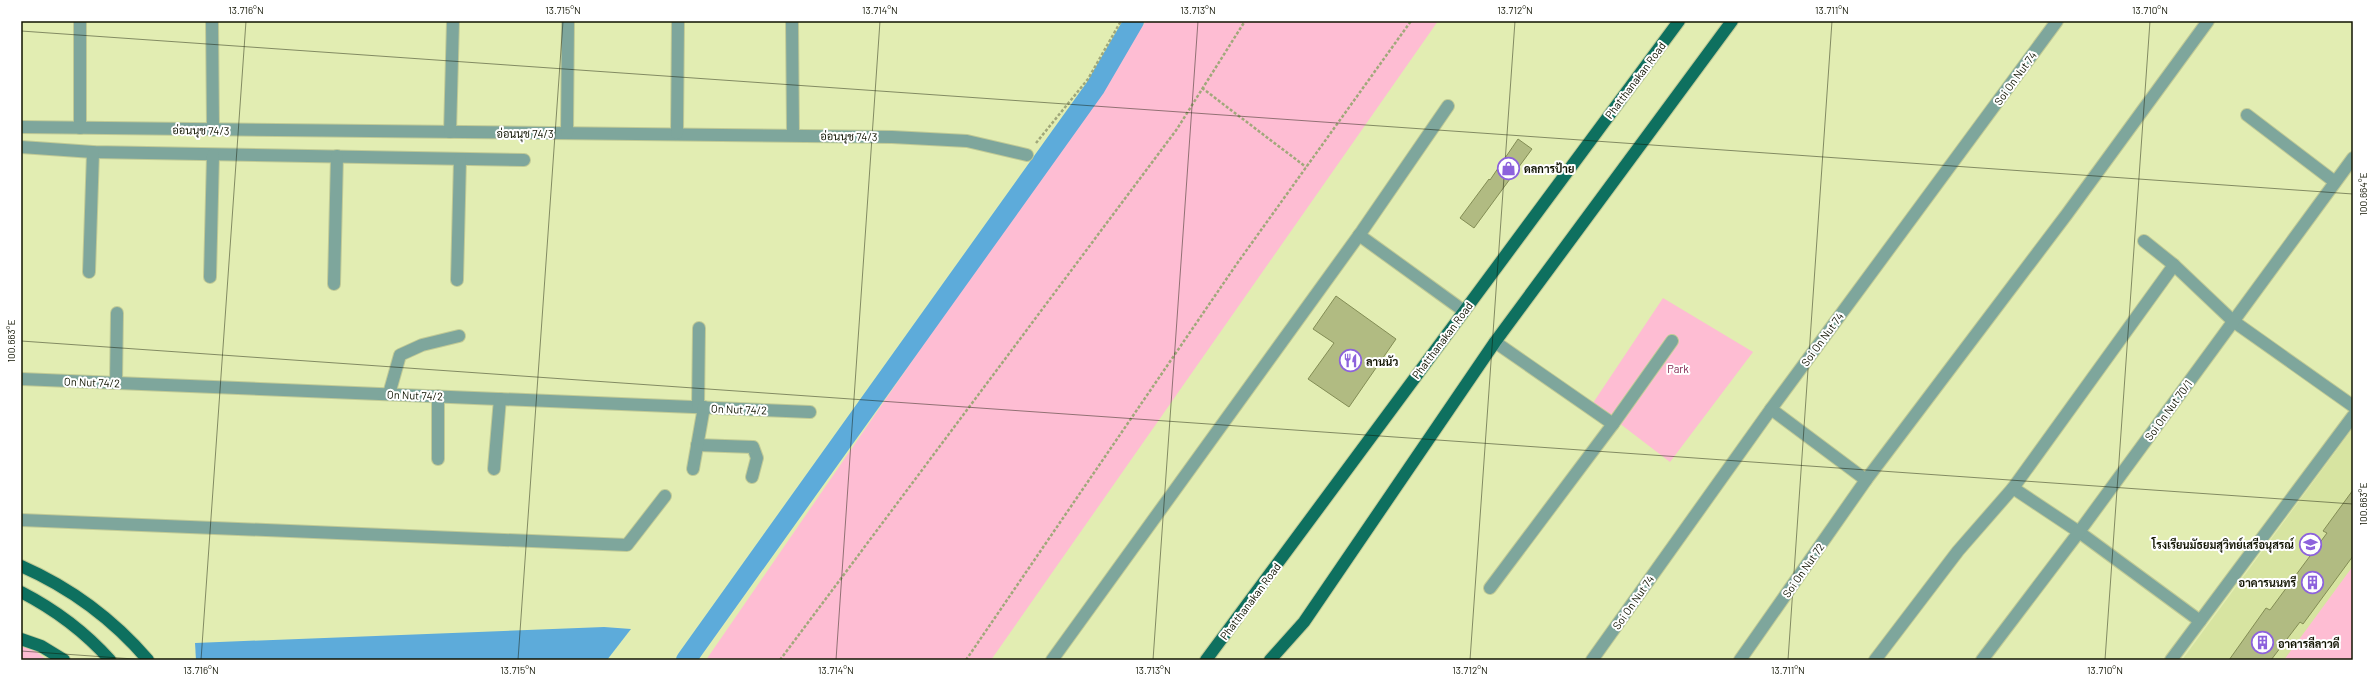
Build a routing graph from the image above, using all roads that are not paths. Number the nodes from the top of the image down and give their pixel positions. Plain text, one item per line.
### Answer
1 (80, 21) edge
2 (212, 21) edge
3 (453, 21) edge
4 (568, 21) edge
5 (678, 21) edge
6 (792, 21) edge
7 (1680, 21) edge
8 (1732, 21) edge
9 (2057, 21) edge
10 (2208, 21) edge
11 (1448, 106) dead end
12 (2247, 115) dead end
13 (21, 127) edge
14 (80, 128) junction
15 (213, 130) junction
16 (450, 132) junction
17 (567, 133) junction
18 (677, 133) junction
19 (793, 135) junction
20 (21, 147) edge
21 (92, 152) junction
22 (213, 155) junction
23 (1026, 155) road end
24 (337, 156) junction
25 (2353, 158) edge
26 (460, 159) junction
27 (524, 160) dead end
28 (2334, 182) junction
29 (1359, 235) junction
30 (2144, 241) dead end
31 (2174, 265) junction
32 (89, 272) dead end
33 (210, 277) dead end
34 (457, 280) dead end
35 (334, 284) dead end
36 (1464, 311) junction
37 (116, 313) dead end
38 (2233, 321) junction
39 (699, 328) dead end
40 (460, 336) dead end
41 (1672, 341) dead end
42 (1495, 342) junction
43 (21, 379) edge
44 (116, 383) junction
45 (389, 394) junction
46 (438, 396) junction
47 (500, 399) junction
48 (2353, 406) edge
49 (701, 407) junction
50 (1771, 409) junction
51 (810, 412) dead end
52 (2353, 416) edge
53 (1613, 424) junction
54 (698, 445) junction
55 (438, 459) dead end
56 (494, 469) dead end
57 (693, 470) dead end
58 (752, 477) dead end
59 (1866, 480) junction
60 (2013, 488) junction
61 (665, 496) dead end
62 (21, 520) edge
63 (2079, 532) junction
64 (21, 566) edge
65 (1490, 588) dead end
66 (21, 592) edge
67 (2200, 621) junction
68 (1304, 622) junction
69 (21, 639) edge
70 (106, 656) edge
71 (64, 660) edge
72 (148, 660) edge
73 (1052, 660) edge
74 (1206, 660) edge
75 (1270, 660) edge
76 (1281, 660) edge
77 (1592, 660) edge
78 (1740, 660) edge
79 (1875, 660) edge
80 (1982, 660) edge
81 (2171, 660) edge

1 - 14 street
2 - 15 street
3 - 16 street
4 - 17 street
5 - 18 street
6 - 19 street
7 - 36 main road, Phatthanakan Road
8 - 42 main road
9 - 50 street, Soi On Nut 74
10 - 59 street, Soi On Nut 72
11 - 29 street
12 - 28 street
13 - 14 street, อ่อนนุช 74/3
14 - 15 street, อ่อนนุช 74/3
15 - 16 street, อ่อนนุช 74/3
16 - 17 street, อ่อนนุช 74/3
17 - 18 street, อ่อนนุช 74/3
18 - 19 street, อ่อนนุช 74/3
19 - 23 street, อ่อนนุช 74/3
20 - 21 street
21 - 22 street
21 - 32 street
22 - 24 street
22 - 33 street
24 - 26 street
24 - 35 street
25 - 28 street, Soi On Nut 70/1
26 - 27 street
26 - 34 street
28 - 38 street, Soi On Nut 70/1
29 - 36 street
29 - 73 street
30 - 31 street
31 - 38 street
31 - 60 street
36 - 74 main road, Phatthanakan Road
37 - 44 street
38 - 48 street
38 - 63 street, Soi On Nut 70/1
39 - 49 street
40 - 45 street
41 - 53 street
42 - 53 street
42 - 68 main road
43 - 44 street, On Nut 74/2
44 - 45 street, On Nut 74/2
45 - 46 street, On Nut 74/2
46 - 47 street, On Nut 74/2
46 - 55 street
47 - 49 street, On Nut 74/2
47 - 56 street
49 - 51 street, On Nut 74/2
49 - 54 street
50 - 59 street
50 - 77 street, Soi On Nut 74
52 - 67 street
53 - 65 street
54 - 57 street
54 - 58 street
59 - 78 street, Soi On Nut 72
60 - 63 street
60 - 79 street
61 - 62 street
63 - 67 street
63 - 80 street, Soi On Nut 70/1
64 - 72 main road
66 - 70 main road
67 - 81 street
68 - 75 main road
68 - 76 main road
69 - 71 main road

